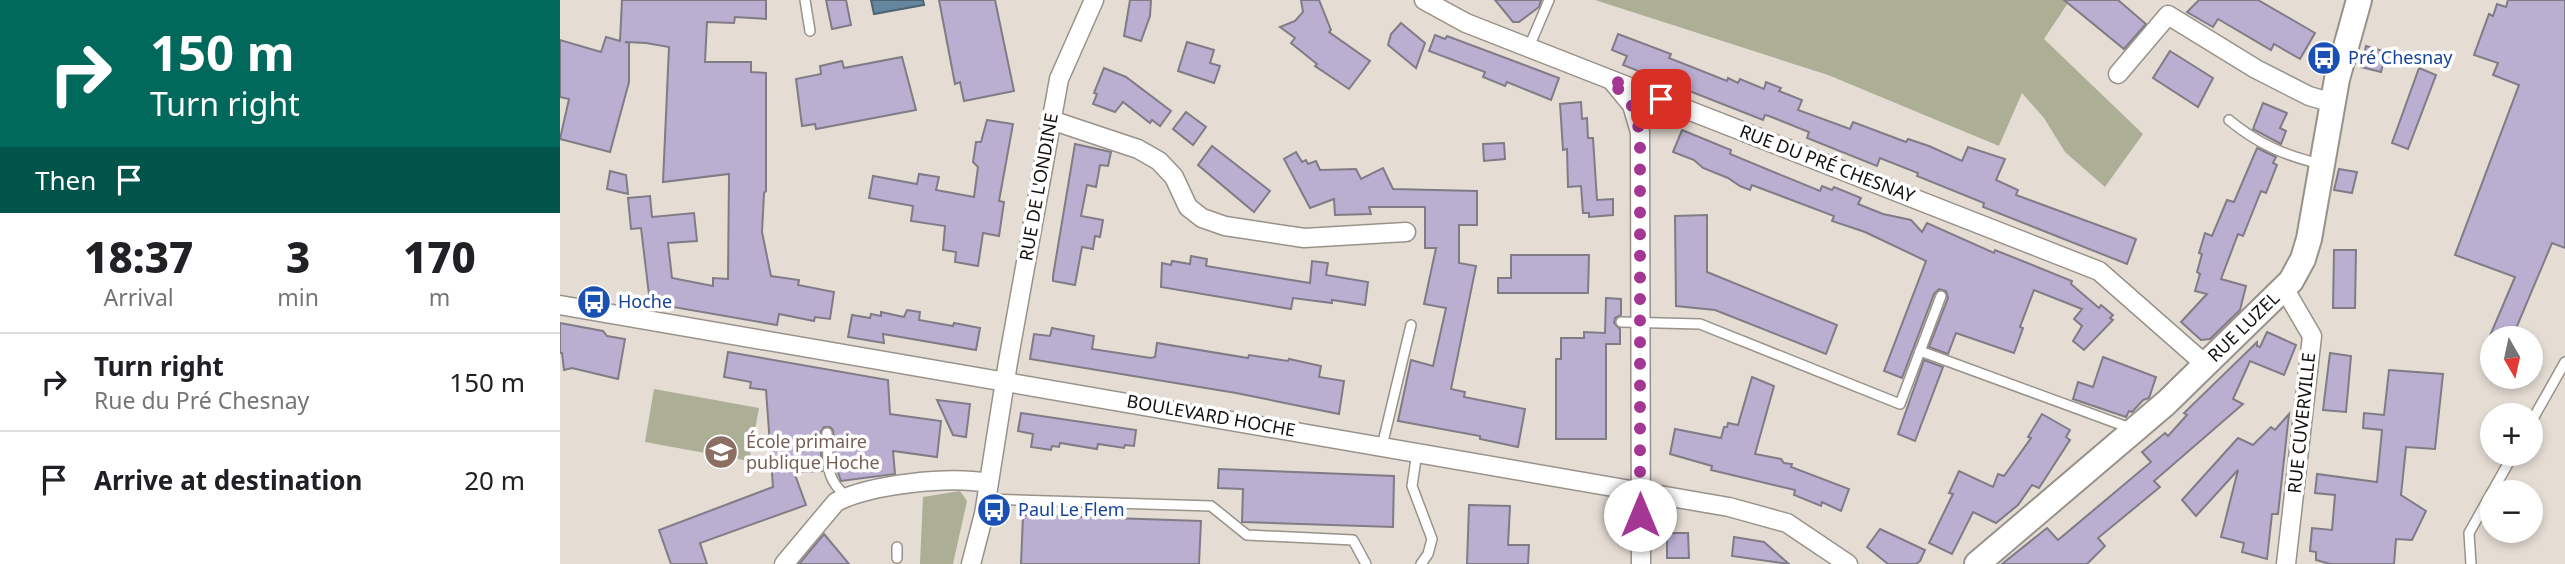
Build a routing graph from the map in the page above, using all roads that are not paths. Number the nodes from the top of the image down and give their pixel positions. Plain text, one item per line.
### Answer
1 (805, 0) edge
2 (1094, 0) edge
3 (1424, 0) edge
4 (1549, 0) edge
5 (2359, 0) edge
6 (810, 31) dead end
7 (1530, 47) junction
8 (2118, 74) dead end
9 (1610, 79) junction
10 (2333, 103) junction
11 (1051, 120) junction
12 (2229, 120) dead end
13 (2322, 165) junction
14 (1406, 232) dead end
15 (2284, 288) junction
16 (1941, 296) dead end
17 (560, 304) edge
18 (1621, 322) dead end
19 (1640, 322) junction
20 (1412, 325) dead end
21 (1920, 351) junction
22 (2565, 362) edge
23 (2206, 365) junction
24 (1005, 381) junction
25 (2542, 403) edge
26 (2135, 430) junction
27 (827, 433) dead end
28 (1382, 446) junction
29 (1417, 452) junction
30 (1640, 490) junction
31 (987, 491) junction
32 (847, 497) junction
33 (2480, 513) edge
34 (897, 547) dead end
35 (897, 558) dead end
36 (784, 564) edge
37 (971, 564) edge
38 (1366, 564) edge
39 (1421, 564) edge
40 (1641, 564) edge
41 (1848, 564) edge
42 (1977, 564) edge
43 (2286, 564) edge
44 (2471, 564) edge

1 - 6 lane
2 - 11 street, RUE DE L'ONDINE
3 - 7 street, RUE DU PRÉ CHESNAY
4 - 7 lane
5 - 10 street, RUE LUZEL
7 - 9 street, RUE DU PRÉ CHESNAY
8 - 10 street
9 - 19 street
9 - 23 street, RUE DU PRÉ CHESNAY
10 - 13 street, RUE LUZEL
11 - 14 street
11 - 24 street, RUE DE L'ONDINE
12 - 13 lane
13 - 15 street, RUE LUZEL
15 - 23 street, RUE LUZEL
15 - 43 street, RUE CUVERVILLE
16 - 21 lane
17 - 24 street, BOULEVARD HOCHE
18 - 19 lane
19 - 21 lane
19 - 30 street
20 - 28 lane
21 - 26 lane
22 - 25 lane
23 - 26 street, RUE LUZEL
24 - 28 street, BOULEVARD HOCHE
24 - 31 street, RUE DE L'ONDINE
26 - 42 street, RUE LUZEL
27 - 32 lane
28 - 29 street, BOULEVARD HOCHE
29 - 30 street, BOULEVARD HOCHE
29 - 39 lane
30 - 40 street
30 - 41 street, BOULEVARD HOCHE
31 - 32 street
31 - 37 street, RUE DE L'ONDINE
31 - 38 lane
32 - 36 street
33 - 44 lane
34 - 35 lane

